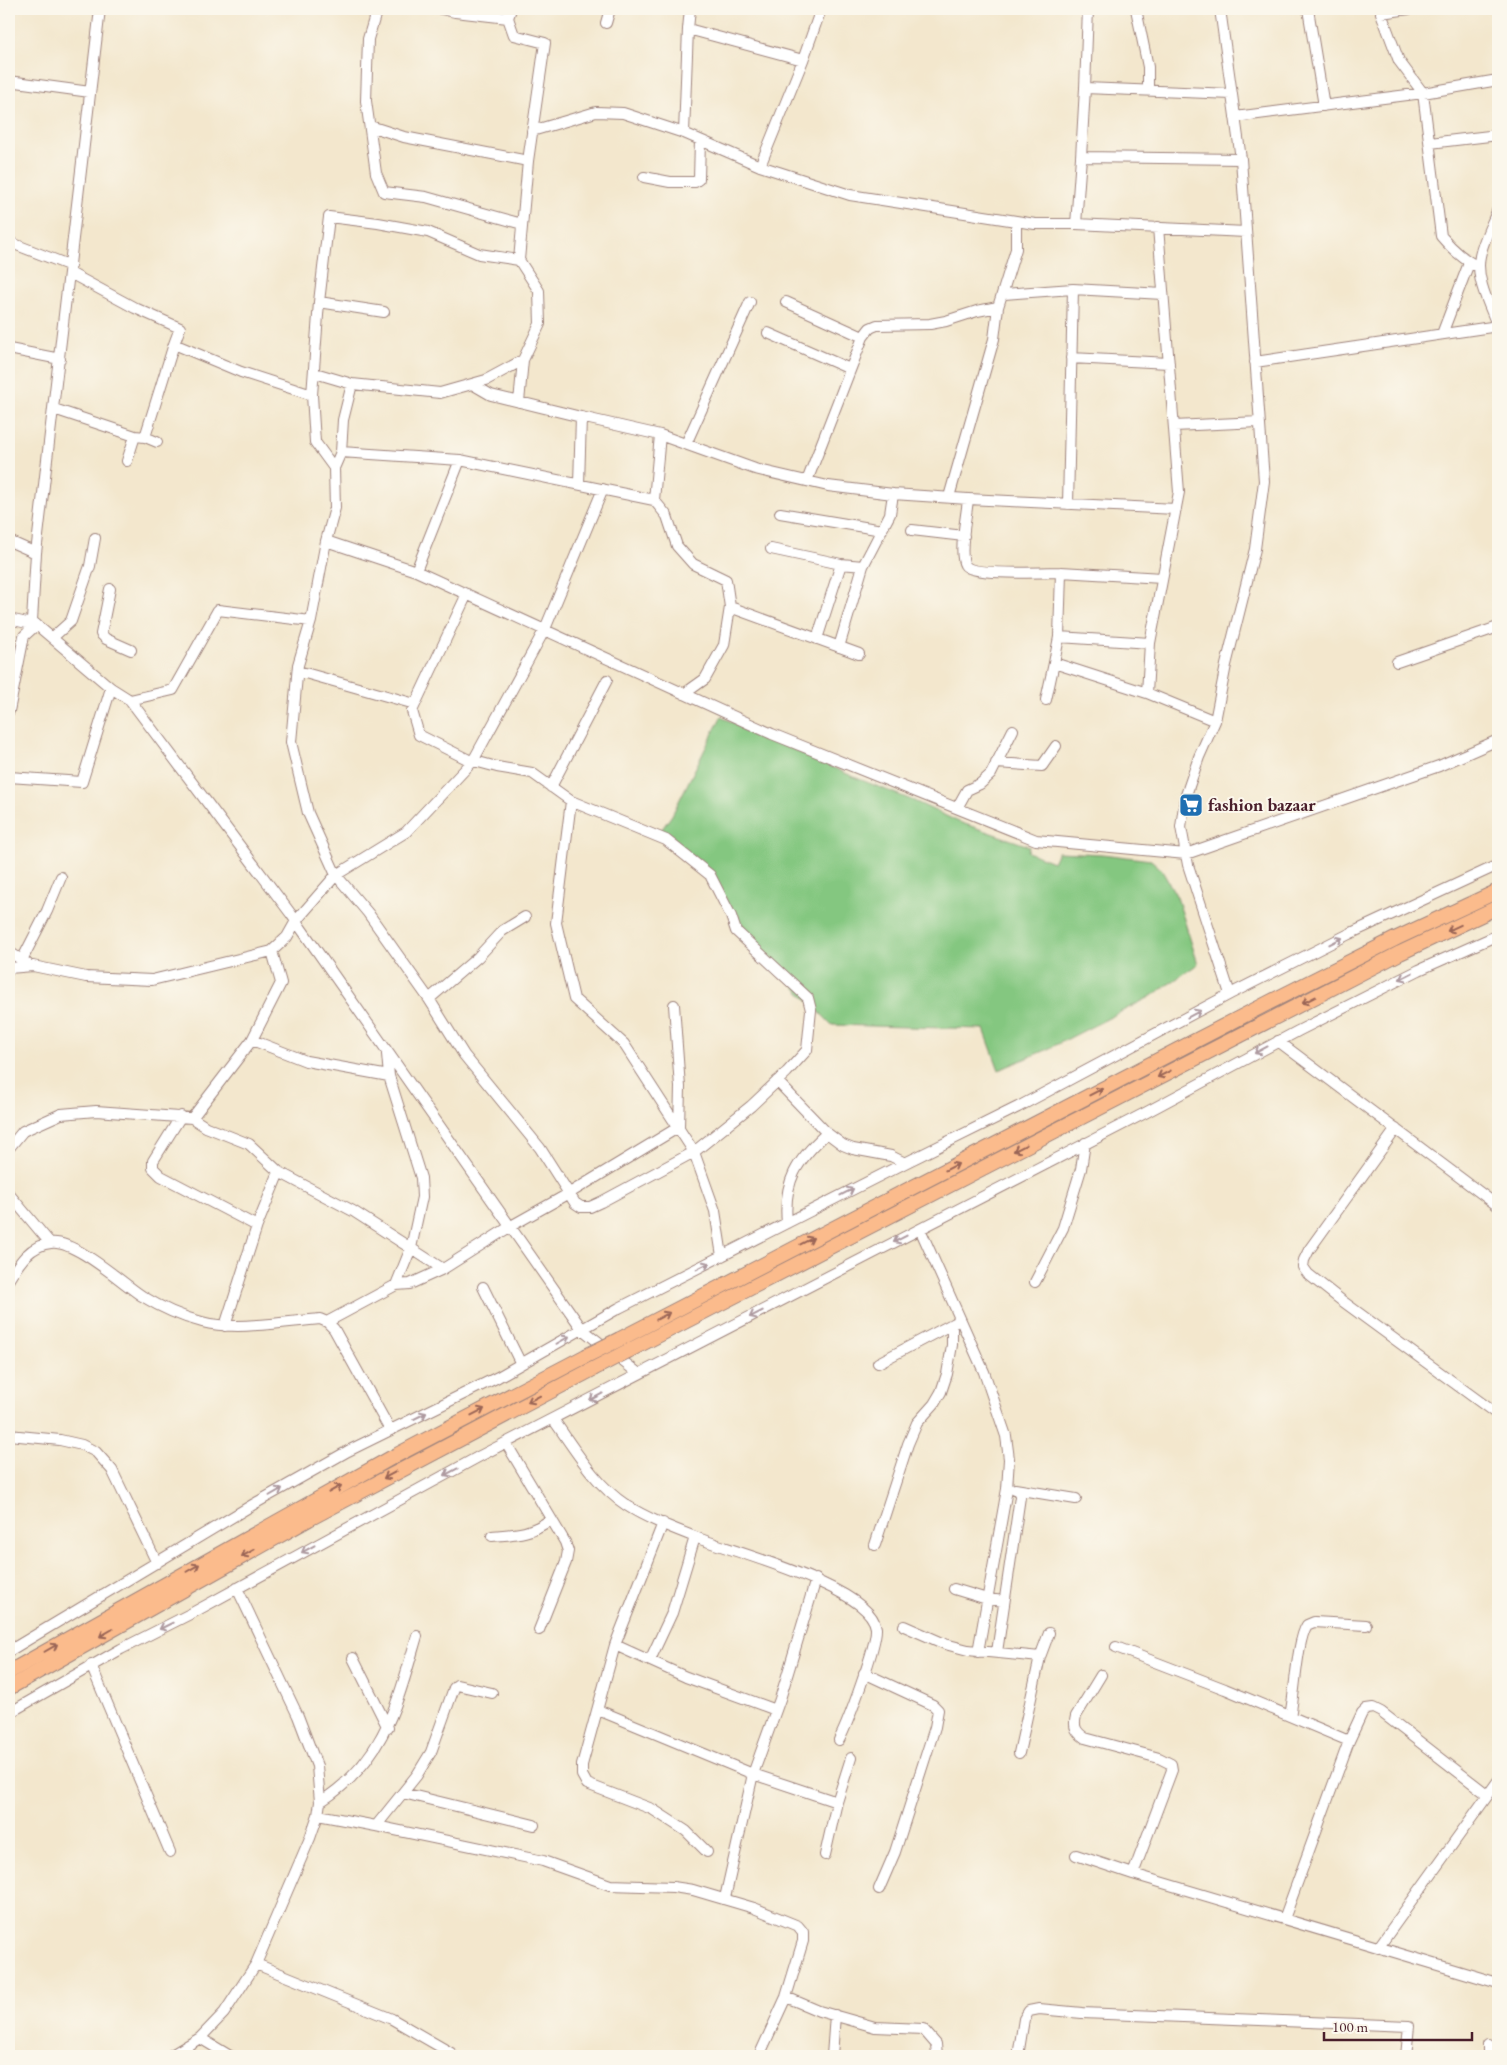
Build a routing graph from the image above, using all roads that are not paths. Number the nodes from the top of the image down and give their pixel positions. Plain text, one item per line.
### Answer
1 (100, 9) edge
2 (377, 9) edge
3 (441, 9) edge
4 (610, 9) edge
5 (690, 9) edge
6 (821, 9) edge
7 (1088, 9) edge
8 (1136, 9) edge
9 (1220, 9) edge
10 (1308, 9) edge
11 (1409, 9) edge
12 (455, 10) edge
13 (1381, 11) edge
14 (510, 14) edge
15 (606, 23) dead end
16 (688, 29) junction
17 (803, 60) junction
18 (1498, 80) edge
19 (9, 81) edge
20 (1085, 88) junction
21 (1148, 90) junction
22 (90, 92) junction
23 (1423, 93) junction
24 (1232, 94) junction
25 (1324, 106) junction
26 (1235, 117) junction
27 (370, 126) junction
28 (532, 131) junction
29 (684, 133) junction
30 (1498, 135) edge
31 (700, 140) junction
32 (1430, 143) junction
33 (1081, 157) junction
34 (1241, 160) junction
35 (528, 161) junction
36 (760, 166) junction
37 (644, 177) dead end
38 (1498, 209) edge
39 (1016, 221) junction
40 (522, 224) junction
41 (1076, 224) junction
42 (1158, 227) junction
43 (1246, 232) junction
44 (9, 242) edge
45 (519, 260) junction
46 (1474, 265) junction
47 (71, 270) junction
48 (1073, 289) junction
49 (1004, 294) junction
50 (1163, 294) junction
51 (318, 302) junction
52 (750, 302) dead end
53 (786, 302) dead end
54 (998, 307) junction
55 (384, 312) dead end
56 (1498, 326) edge
57 (768, 333) dead end
58 (1442, 334) junction
59 (862, 337) junction
60 (174, 344) junction
61 (9, 349) edge
62 (1072, 358) junction
63 (60, 359) junction
64 (523, 360) junction
65 (1255, 362) junction
66 (1169, 363) junction
67 (850, 369) junction
68 (315, 373) junction
69 (352, 384) junction
70 (472, 384) junction
71 (312, 395) junction
72 (519, 402) junction
73 (54, 409) junction
74 (581, 417) junction
75 (1259, 422) junction
76 (1174, 426) junction
77 (660, 435) junction
78 (140, 437) junction
79 (157, 442) dead end
80 (686, 444) junction
81 (341, 452) junction
82 (460, 460) junction
83 (127, 461) dead end
84 (334, 468) junction
85 (807, 481) junction
86 (579, 484) junction
87 (602, 489) junction
88 (893, 494) junction
89 (949, 497) junction
90 (968, 499) junction
91 (654, 500) junction
92 (1068, 504) junction
93 (1176, 509) junction
94 (780, 513) dead end
95 (882, 530) junction
96 (912, 530) dead end
97 (964, 536) junction
98 (95, 538) dead end
99 (326, 541) junction
100 (9, 542) edge
101 (771, 549) dead end
102 (36, 553) junction
103 (841, 564) junction
104 (863, 566) junction
105 (416, 571) junction
106 (1061, 572) junction
107 (1162, 578) junction
108 (110, 589) dead end
109 (467, 594) junction
110 (730, 607) junction
111 (9, 619) edge
112 (312, 621) junction
113 (36, 625) junction
114 (1498, 627) edge
115 (545, 629) junction
116 (1059, 637) junction
117 (52, 638) junction
118 (817, 639) junction
119 (1150, 643) junction
120 (839, 647) junction
121 (131, 650) dead end
122 (859, 654) dead end
123 (1397, 662) dead end
124 (1054, 664) junction
125 (298, 671) junction
126 (607, 680) dead end
127 (111, 688) junction
128 (11, 692) edge
129 (1147, 693) junction
130 (684, 694) junction
131 (130, 700) junction
132 (1046, 700) dead end
133 (415, 704) junction
134 (9, 711) edge
135 (1216, 721) junction
136 (1013, 730) dead end
137 (1498, 740) edge
138 (1056, 746) dead end
139 (473, 761) junction
140 (996, 763) junction
141 (9, 777) edge
142 (551, 787) junction
143 (571, 801) junction
144 (957, 808) junction
145 (1186, 854) junction
146 (1498, 865) edge
147 (336, 875) junction
148 (61, 876) dead end
149 (1498, 891) edge
150 (1498, 907) edge
151 (525, 917) dead end
152 (296, 921) junction
153 (1498, 935) edge
154 (272, 951) junction
155 (9, 952) edge
156 (22, 960) junction
157 (33, 966) junction
158 (9, 968) edge
159 (1230, 994) junction
160 (429, 1000) junction
161 (674, 1005) dead end
162 (252, 1040) junction
163 (1278, 1041) junction
164 (387, 1053) junction
165 (389, 1076) junction
166 (777, 1081) junction
167 (186, 1117) junction
168 (679, 1127) junction
169 (1396, 1129) junction
170 (827, 1133) junction
171 (1085, 1143) junction
172 (9, 1148) edge
173 (694, 1152) junction
174 (905, 1163) junction
175 (279, 1172) junction
176 (9, 1194) edge
177 (568, 1194) junction
178 (1498, 1206) edge
179 (787, 1223) junction
180 (257, 1226) junction
181 (511, 1226) junction
182 (920, 1229) junction
183 (50, 1243) junction
184 (411, 1248) junction
185 (722, 1256) junction
186 (443, 1270) junction
187 (9, 1279) edge
188 (1034, 1282) dead end
189 (396, 1285) junction
190 (483, 1288) dead end
191 (956, 1321) junction
192 (327, 1322) junction
193 (225, 1326) junction
194 (582, 1329) junction
195 (878, 1363) dead end
196 (521, 1364) junction
197 (639, 1374) junction
198 (1498, 1415) edge
199 (553, 1419) junction
200 (390, 1430) junction
201 (9, 1435) edge
202 (506, 1443) junction
203 (1007, 1489) junction
204 (1021, 1490) junction
205 (1076, 1499) dead end
206 (550, 1520) junction
207 (663, 1523) junction
208 (492, 1536) dead end
209 (695, 1537) junction
210 (874, 1545) dead end
211 (156, 1563) junction
212 (816, 1579) junction
213 (237, 1588) junction
214 (954, 1589) dead end
215 (987, 1599) junction
216 (1004, 1601) junction
217 (1366, 1625) dead end
218 (904, 1626) dead end
219 (539, 1630) dead end
220 (1049, 1633) dead end
221 (417, 1636) dead end
222 (615, 1645) junction
223 (1116, 1647) dead end
224 (9, 1651) edge
225 (978, 1652) junction
226 (998, 1652) junction
227 (353, 1658) dead end
228 (1040, 1658) junction
229 (650, 1660) junction
230 (91, 1665) junction
231 (9, 1672) edge
232 (864, 1673) junction
233 (1101, 1675) dead end
234 (9, 1688) edge
235 (492, 1693) dead end
236 (598, 1710) junction
237 (776, 1710) junction
238 (9, 1713) edge
239 (1290, 1716) junction
240 (388, 1728) junction
241 (839, 1740) dead end
242 (1349, 1742) junction
243 (1020, 1753) dead end
244 (852, 1758) dead end
245 (753, 1774) junction
246 (1498, 1782) edge
247 (403, 1793) junction
248 (1488, 1795) junction
249 (320, 1802) junction
250 (837, 1802) junction
251 (318, 1815) junction
252 (534, 1825) dead end
253 (376, 1826) junction
254 (170, 1852) dead end
255 (707, 1852) dead end
256 (825, 1855) dead end
257 (1076, 1855) dead end
258 (1133, 1874) junction
259 (879, 1890) dead end
260 (725, 1898) junction
261 (1284, 1919) junction
262 (1378, 1948) junction
263 (256, 1964) junction
264 (1498, 1983) edge
265 (786, 1997) junction
266 (835, 2015) junction
267 (200, 2038) junction
268 (1488, 2045) dead end
269 (451, 2053) dead end
270 (170, 2056) edge
271 (230, 2056) edge
272 (758, 2056) edge
273 (832, 2056) edge
274 (937, 2056) edge
275 (1018, 2056) edge
276 (1406, 2056) edge
277 (1488, 2056) edge

1 - 22 street
2 - 27 street
3 - 12 street
4 - 15 street
5 - 16 street
6 - 17 street
7 - 20 street
8 - 21 street
9 - 24 street
10 - 25 street
11 - 13 street
12 - 14 street
13 - 23 street
14 - 28 street
16 - 17 street
16 - 29 street
17 - 36 street
18 - 23 street
19 - 22 street
20 - 21 street
20 - 33 street
21 - 24 street
22 - 47 street
23 - 25 street
23 - 32 street
24 - 26 street
25 - 26 street
26 - 34 street
27 - 35 street
27 - 40 street
28 - 29 street
28 - 35 street
29 - 31 street
30 - 32 street
31 - 36 street
31 - 37 street
32 - 46 street
33 - 34 street
33 - 41 street
34 - 43 street
35 - 40 street
36 - 39 street
38 - 46 street
39 - 41 street
39 - 49 street
40 - 45 street
41 - 42 street
42 - 43 street
42 - 50 street
43 - 65 street
44 - 47 street
45 - 51 street
45 - 64 street
46 - 56 street
46 - 58 street
47 - 60 street
47 - 63 street
48 - 49 street
48 - 50 street
48 - 62 street
49 - 54 street
50 - 66 street
51 - 55 street
51 - 68 street
52 - 80 street
53 - 59 street
54 - 59 street
54 - 89 street
56 - 58 street
57 - 67 street
58 - 65 street
59 - 67 street
60 - 71 street
60 - 78 street
61 - 63 street
62 - 66 street
62 - 92 street
63 - 73 street
64 - 70 street
64 - 72 street
65 - 75 street
66 - 76 street
67 - 85 street
68 - 69 street
68 - 71 street
69 - 70 street
69 - 81 street
70 - 72 street
71 - 84 street
72 - 74 street
73 - 78 street
73 - 102 street
74 - 77 street
74 - 86 street
75 - 76 street
75 - 135 street
76 - 93 street
77 - 80 street
77 - 91 street
78 - 79 street
78 - 83 street
80 - 85 street
81 - 82 street
81 - 84 street
82 - 86 street
82 - 105 street
84 - 99 street
85 - 88 street
86 - 87 street
87 - 91 street
87 - 115 street
88 - 89 street
88 - 95 street
89 - 90 street
90 - 92 street
90 - 97 street
91 - 110 street
92 - 93 street
93 - 107 street
94 - 95 street
95 - 104 street
96 - 97 street
97 - 106 street
98 - 117 street
99 - 105 street
99 - 112 street
100 - 102 street
101 - 103 street
102 - 113 street
103 - 104 street
103 - 118 street
104 - 120 street
105 - 109 street
106 - 107 street
106 - 116 street
107 - 119 street
108 - 121 street
109 - 115 street
109 - 133 street
110 - 118 street
110 - 130 street
111 - 113 street
112 - 125 street
112 - 131 street
113 - 117 street
113 - 128 street
114 - 123 street
115 - 130 street
115 - 139 street
116 - 119 street
116 - 124 street
117 - 127 street
118 - 120 street
119 - 129 street
120 - 122 street
124 - 129 street
124 - 132 street
125 - 133 street
125 - 147 street
126 - 142 street
127 - 131 street
127 - 141 street
128 - 134 street
129 - 135 street
130 - 144 street
131 - 152 street
133 - 139 street
135 - 145 street
136 - 140 street
137 - 145 street
138 - 140 street
139 - 142 street
139 - 147 street
140 - 144 street
142 - 143 street
143 - 166 street
143 - 168 street
144 - 145 street
145 - 159 street
159 -> 146 street
147 - 152 street
147 - 160 street
148 - 156 street
231 -> 149 highway, bridge
150 -> 234 highway, bridge
151 - 160 street
152 - 154 street
152 - 164 street
153 -> 163 street
154 - 157 street
154 - 162 street
155 - 156 street
156 - 157 street
157 - 158 street
174 -> 159 street
160 - 177 street
161 - 168 street
162 - 165 street
162 - 167 street
163 - 169 street
163 -> 171 street
164 - 165 street
164 - 181 street
165 - 184 street
166 - 170 street
166 - 173 street
167 - 172 street
167 - 175 street
167 - 180 street
168 - 173 street
168 - 177 street
169 - 178 street
169 - 198 street
170 - 174 street
170 - 179 street
171 - 182 street
171 - 188 street
173 - 177 street
173 - 185 street
179 -> 174 street
175 - 180 street
175 - 184 street
176 - 183 street
177 - 181 street
179 - 185 street
180 - 193 street
181 - 186 street
181 - 194 street
182 - 191 street
182 -> 197 street
183 - 187 street
183 - 193 street
184 - 186 street
184 - 189 street
194 -> 185 street
186 - 189 street
189 - 192 street
190 - 196 street
191 - 195 street
191 - 203 street
191 - 210 street
192 - 193 street
192 - 200 street
196 -> 194 street
194 - 197 street
200 -> 196 street
197 -> 199 street
199 - 202 street
199 - 207 street
211 -> 200 street
201 - 211 street
202 - 206 street
202 -> 213 street
203 - 204 street
203 - 215 street
204 - 205 street
204 - 216 street
206 - 208 street
206 - 219 street
207 - 209 street
207 - 222 street
209 - 212 street
209 - 229 street
211 - 224 street
212 - 232 street
212 - 237 street
213 -> 230 street
213 - 249 street
214 - 215 street
215 - 216 street
215 - 225 street
216 - 226 street
217 - 239 street
218 - 225 street
220 - 228 street
221 - 240 street
222 - 229 street
222 - 236 street
223 - 239 street
225 - 226 street
226 - 228 street
227 - 240 street
228 - 243 street
229 - 237 street
230 - 238 street
230 - 254 street
232 - 241 street
232 - 259 street
233 - 258 street
235 - 247 street
236 - 245 street
236 - 255 street
237 - 245 street
239 - 242 street
240 - 249 street
242 - 248 street
242 - 261 street
244 - 250 street
245 - 250 street
245 - 260 street
246 - 248 street
247 - 252 street
247 - 253 street
248 - 262 street
249 - 251 street
250 - 256 street
251 - 253 street
251 - 263 street
253 - 260 street
257 - 258 street
258 - 261 street
260 - 265 street
261 - 262 street
262 - 264 street
263 - 267 street
263 - 269 street
265 - 266 street
265 - 272 street
266 - 273 street
266 - 274 street
267 - 270 street
267 - 271 street
268 - 277 street
275 - 276 street

